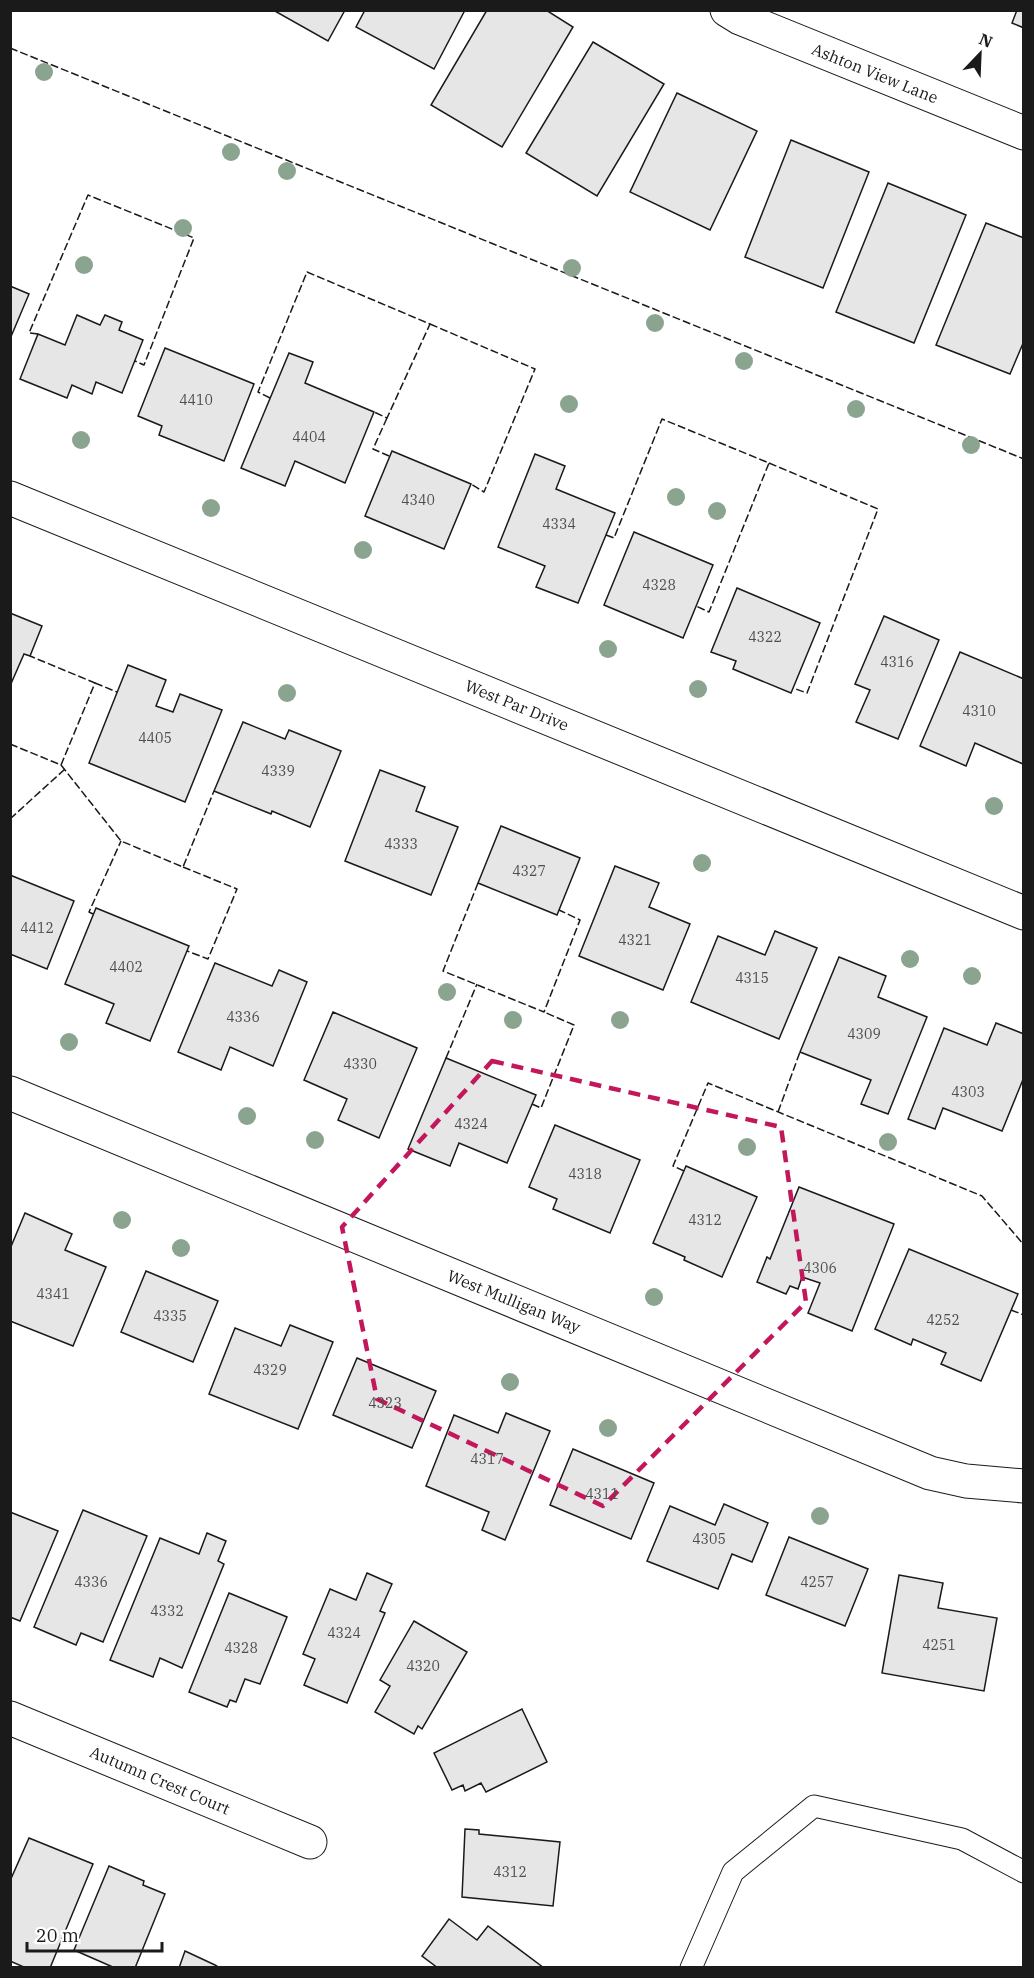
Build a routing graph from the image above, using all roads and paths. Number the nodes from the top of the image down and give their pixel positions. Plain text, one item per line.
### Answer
1 (727, 10) edge
2 (1023, 133) edge
3 (10, 498) edge
4 (1023, 913) edge
5 (10, 1093) edge
6 (1023, 1486) edge
7 (10, 1718) edge
8 (310, 1842) dead end
9 (1023, 1872) edge
10 (691, 1968) edge

1 - 2 street, Ashton View Lane
3 - 4 street, West Par Drive
5 - 6 street, West Mulligan Way
7 - 8 street, Autumn Crest Court
9 - 10 lane

